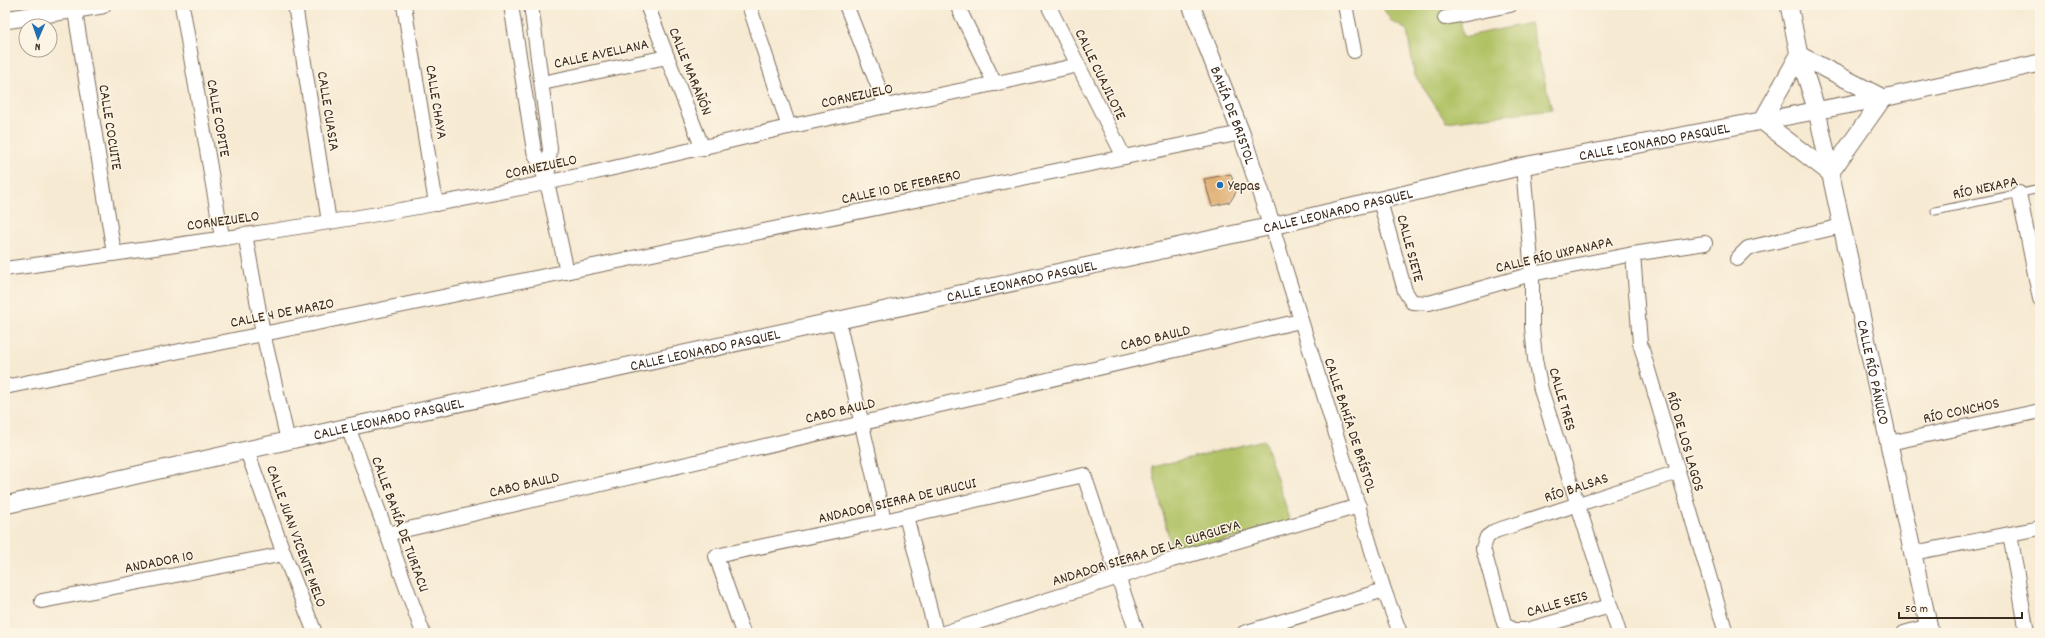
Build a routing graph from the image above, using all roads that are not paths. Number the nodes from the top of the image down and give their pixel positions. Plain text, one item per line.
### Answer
1 (102, 5) edge
2 (182, 5) edge
3 (295, 5) edge
4 (404, 5) edge
5 (511, 5) edge
6 (531, 5) edge
7 (647, 5) edge
8 (749, 5) edge
9 (846, 5) edge
10 (957, 5) edge
11 (1048, 5) edge
12 (1191, 5) edge
13 (1345, 5) edge
14 (1510, 5) edge
15 (1789, 5) edge
16 (75, 7) edge
17 (1445, 18) dead end
18 (5, 20) edge
19 (1354, 51) dead end
20 (1800, 55) junction
21 (667, 57) junction
22 (2040, 63) edge
23 (1078, 65) junction
24 (542, 83) junction
25 (995, 84) junction
26 (1883, 98) junction
27 (886, 106) junction
28 (1817, 111) junction
29 (1762, 121) junction
30 (789, 127) junction
31 (1242, 133) junction
32 (703, 149) junction
33 (1124, 157) junction
34 (1523, 166) junction
35 (1830, 173) junction
36 (547, 182) junction
37 (2040, 189) edge
38 (2019, 193) junction
39 (1380, 201) junction
40 (436, 204) junction
41 (1935, 211) dead end
42 (329, 222) junction
43 (1272, 226) junction
44 (1842, 226) junction
45 (245, 234) junction
46 (222, 237) junction
47 (1705, 243) dead end
48 (114, 253) junction
49 (1633, 254) junction
50 (1736, 260) dead end
51 (5, 269) edge
52 (567, 272) junction
53 (1532, 274) junction
54 (2040, 299) edge
55 (1412, 302) joint
56 (838, 320) junction
57 (1300, 321) junction
58 (263, 333) junction
59 (5, 387) edge
60 (2040, 411) edge
61 (860, 423) junction
62 (348, 427) junction
63 (288, 441) junction
64 (1889, 442) junction
65 (247, 451) junction
66 (1678, 472) junction
67 (1578, 504) junction
68 (5, 505) edge
69 (1359, 506) junction
70 (906, 516) junction
71 (884, 521) junction
72 (2040, 528) edge
73 (387, 534) junction
74 (2010, 534) junction
75 (1913, 553) junction
76 (284, 554) junction
77 (1119, 577) junction
78 (1384, 590) junction
79 (42, 601) dead end
80 (1610, 606) junction
81 (1512, 630) joint
82 (1929, 630) edge
83 (314, 633) edge
84 (423, 633) edge
85 (743, 633) edge
86 (936, 633) edge
87 (944, 633) edge
88 (1137, 633) edge
89 (1244, 633) edge
90 (1400, 633) edge
91 (1619, 633) edge
92 (1726, 633) edge
93 (1904, 633) edge
94 (2027, 633) edge

1 - 16 street
2 - 46 street, CALLE COPITE
3 - 42 street, CALLE CUASIA
4 - 40 street, CALLE CHAYA
5 - 36 street
6 - 24 street
7 - 21 street, CALLE MARAÑÓN
8 - 30 street
9 - 27 street
10 - 25 street
11 - 23 street, CALLE CUAJILOTE
12 - 31 street, BAHÍA DE BRISTOL
13 - 19 street
14 - 17 street
15 - 20 street, CALLE RÍO PÁNUCO
16 - 18 street
16 - 48 street, CALLE COCUITE
20 - 26 street
20 - 28 street, CALLE RÍO PÁNUCO
20 - 29 street
21 - 24 street, CALLE AVELLANA
21 - 32 street, CALLE MARAÑÓN
22 - 26 street, CALLE LEONARDO PASQUEL
23 - 25 street, CORNEZUELO
23 - 33 street, CALLE CUAJILOTE
24 - 36 street
25 - 27 street, CORNEZUELO
26 - 28 street, CALLE LEONARDO PASQUEL
26 - 35 street
27 - 30 street, CORNEZUELO
28 - 29 street, CALLE LEONARDO PASQUEL
28 - 35 street, CALLE RÍO PÁNUCO
29 - 34 street, CALLE LEONARDO PASQUEL
29 - 35 street
30 - 32 street, CORNEZUELO
31 - 33 street, CALLE 10 DE FEBRERO
31 - 43 street, BAHÍA DE BRISTOL
32 - 36 street, CORNEZUELO
33 - 52 street, CALLE 10 DE FEBRERO
34 - 39 street, CALLE LEONARDO PASQUEL
34 - 53 street, CALLE TRES
35 - 44 street, CALLE RÍO PÁNUCO
36 - 40 street, CORNEZUELO
36 - 52 street
37 - 38 lane, RÍO NEXAPA
38 - 41 lane, RÍO NEXAPA
38 - 54 street
39 - 43 street, CALLE LEONARDO PASQUEL
39 - 55 street, CALLE SIETE
40 - 42 street, CORNEZUELO
42 - 45 street, CORNEZUELO
43 - 56 street, CALLE LEONARDO PASQUEL
43 - 57 street, CALLE BAHÍA DE BRÍSTOL
44 - 50 street
44 - 64 street, CALLE RÍO PÁNUCO
45 - 46 street, CORNEZUELO
45 - 58 street
46 - 48 street, CORNEZUELO
47 - 49 street, CALLE RÍO UXPANAPA
48 - 51 street, CORNEZUELO
49 - 53 street, CALLE RÍO UXPANAPA
49 - 66 street, RÍO DE LOS LAGOS
52 - 58 street, CALLE 4 DE MARZO
53 - 55 street, CALLE RÍO UXPANAPA
53 - 67 street, CALLE TRES
56 - 61 street
56 - 62 street, CALLE LEONARDO PASQUEL
57 - 61 street, CABO BAULD
57 - 69 street, CALLE BAHÍA DE BRÍSTOL
58 - 59 street, CALLE 4 DE MARZO
58 - 63 street
60 - 64 street, RÍO CONCHOS
61 - 71 street
61 - 73 street, CABO BAULD
62 - 63 street, CALLE LEONARDO PASQUEL
62 - 73 street, CALLE BAHÍA DE TURIACU
63 - 65 street, CALLE LEONARDO PASQUEL
64 - 75 street, CALLE RÍO PÁNUCO
65 - 68 street, CALLE LEONARDO PASQUEL
65 - 76 street, CALLE JUAN VICENTE MELO
66 - 67 street, RÍO BALSAS
66 - 92 street, RÍO DE LOS LAGOS
67 - 80 street, CALLE TRES
67 - 81 street, RÍO BALSAS
69 - 77 street, ANDADOR SIERRA DE LA GURGUEYA
69 - 78 street, CALLE BAHÍA DE BRÍSTOL
70 - 71 street, ANDADOR SIERRA DE URUCUI
70 - 77 street, ANDADOR SIERRA DE URUCUI
70 - 86 street
71 - 85 street, ANDADOR SIERRA DE URUCUI
72 - 74 street
73 - 84 street, CALLE BAHÍA DE TURIACU
74 - 75 street
74 - 94 street
75 - 82 street, CALLE RÍO PÁNUCO
76 - 79 street, ANDADOR 10
76 - 83 street, CALLE JUAN VICENTE MELO
77 - 87 street, ANDADOR SIERRA DE LA GURGUEYA
77 - 88 street
78 - 89 street
78 - 90 street, CALLE BAHÍA DE BRÍSTOL
80 - 81 street, CALLE SEIS
80 - 91 street, CALLE TRES
82 - 93 street

